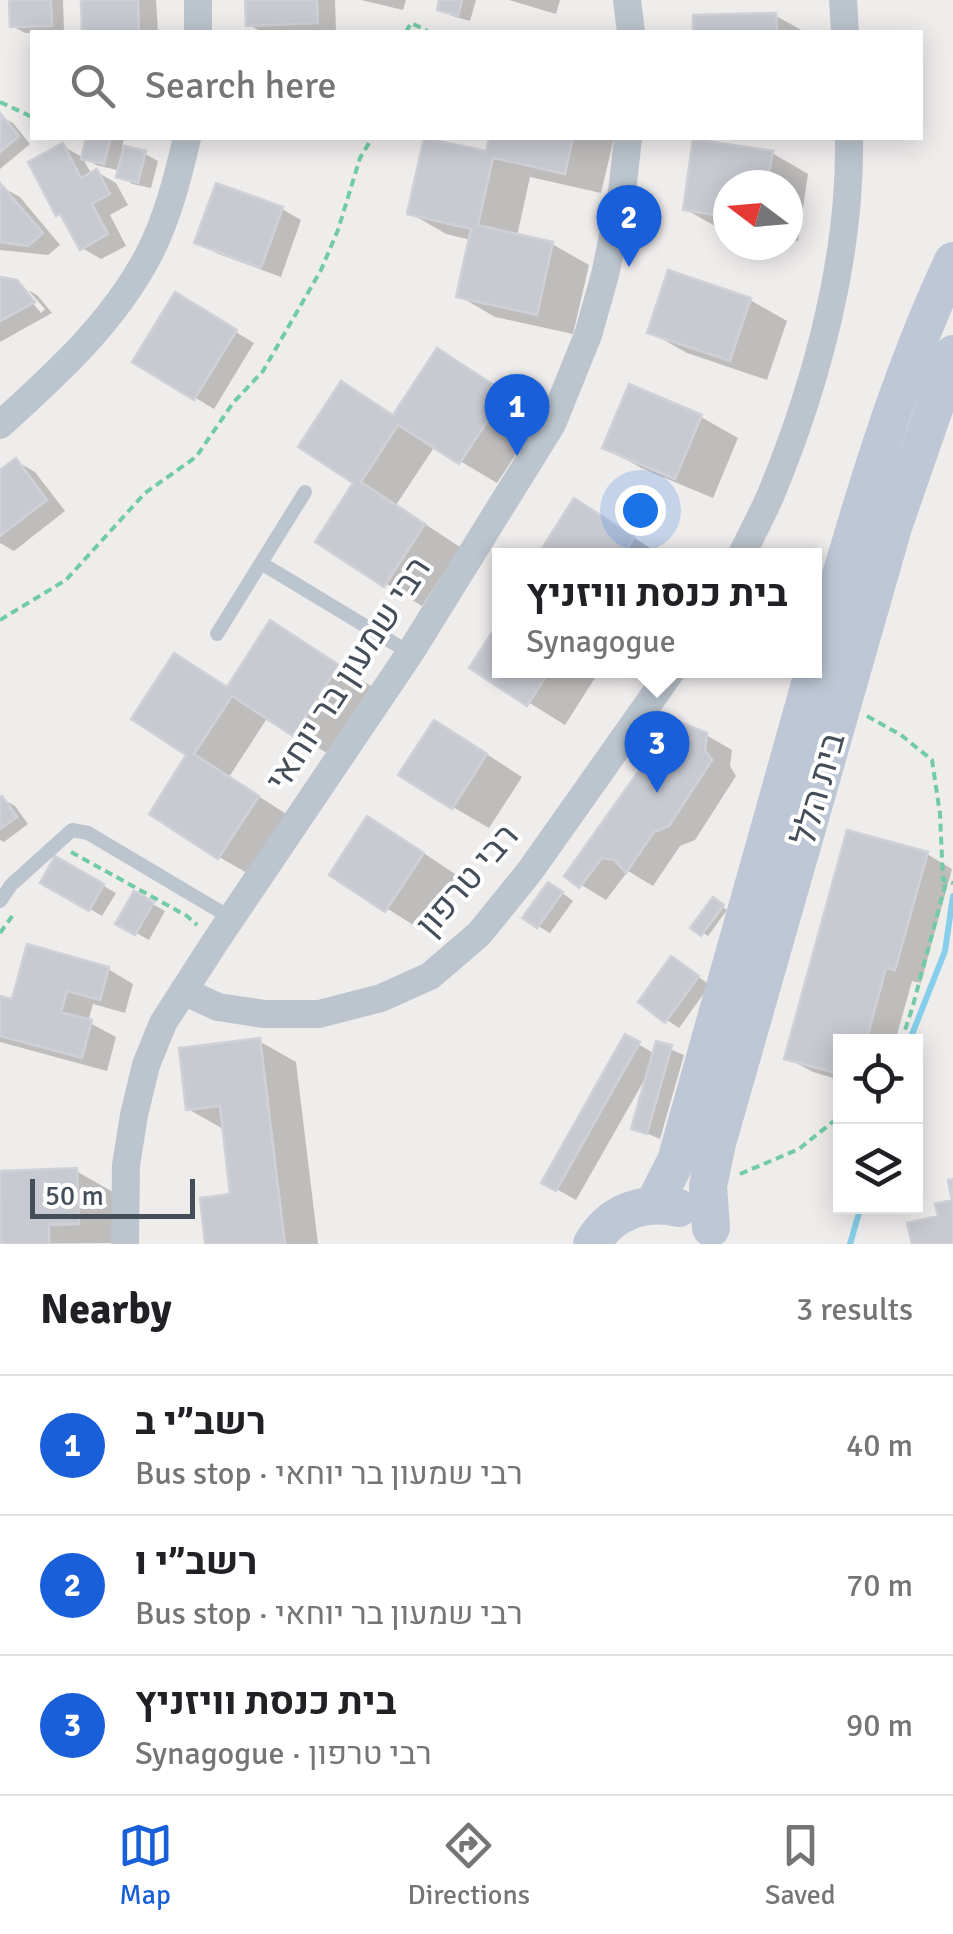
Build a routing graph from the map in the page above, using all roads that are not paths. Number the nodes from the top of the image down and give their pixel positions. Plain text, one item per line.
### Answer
1 (198, 0) edge
2 (627, 0) edge
3 (843, 0) edge
4 (198, 30) edge
5 (631, 30) edge
6 (845, 30) edge
7 (187, 140) edge
8 (628, 140) edge
9 (849, 140) edge
10 (953, 262) edge
11 (953, 354) edge
12 (0, 425) edge
13 (305, 492) dead end
14 (745, 548) edge
15 (261, 563) junction
16 (217, 634) dead end
17 (822, 642) edge
18 (410, 654) junction
19 (666, 678) edge
20 (811, 678) edge
21 (0, 901) edge
22 (223, 930) junction
23 (183, 991) junction
24 (654, 1204) junction
25 (716, 1236) edge
26 (125, 1244) edge
27 (592, 1244) edge

1 - 4 street
2 - 5 street
3 - 6 street
7 - 12 street
8 - 18 street, רבי שמעון בר יוחאי
9 - 14 street
10 - 17 street, בית הלל
11 - 25 street, בית הלל
13 - 15 lane
15 - 16 lane
15 - 18 lane
18 - 22 street, רבי שמעון בר יוחאי
19 - 23 street, רבי טרפון
20 - 24 street, בית הלל
21 - 22 lane
22 - 23 street, רבי שמעון בר יוחאי
23 - 26 street, רבי שמעון בר יוחאי
24 - 25 street
24 - 27 street

